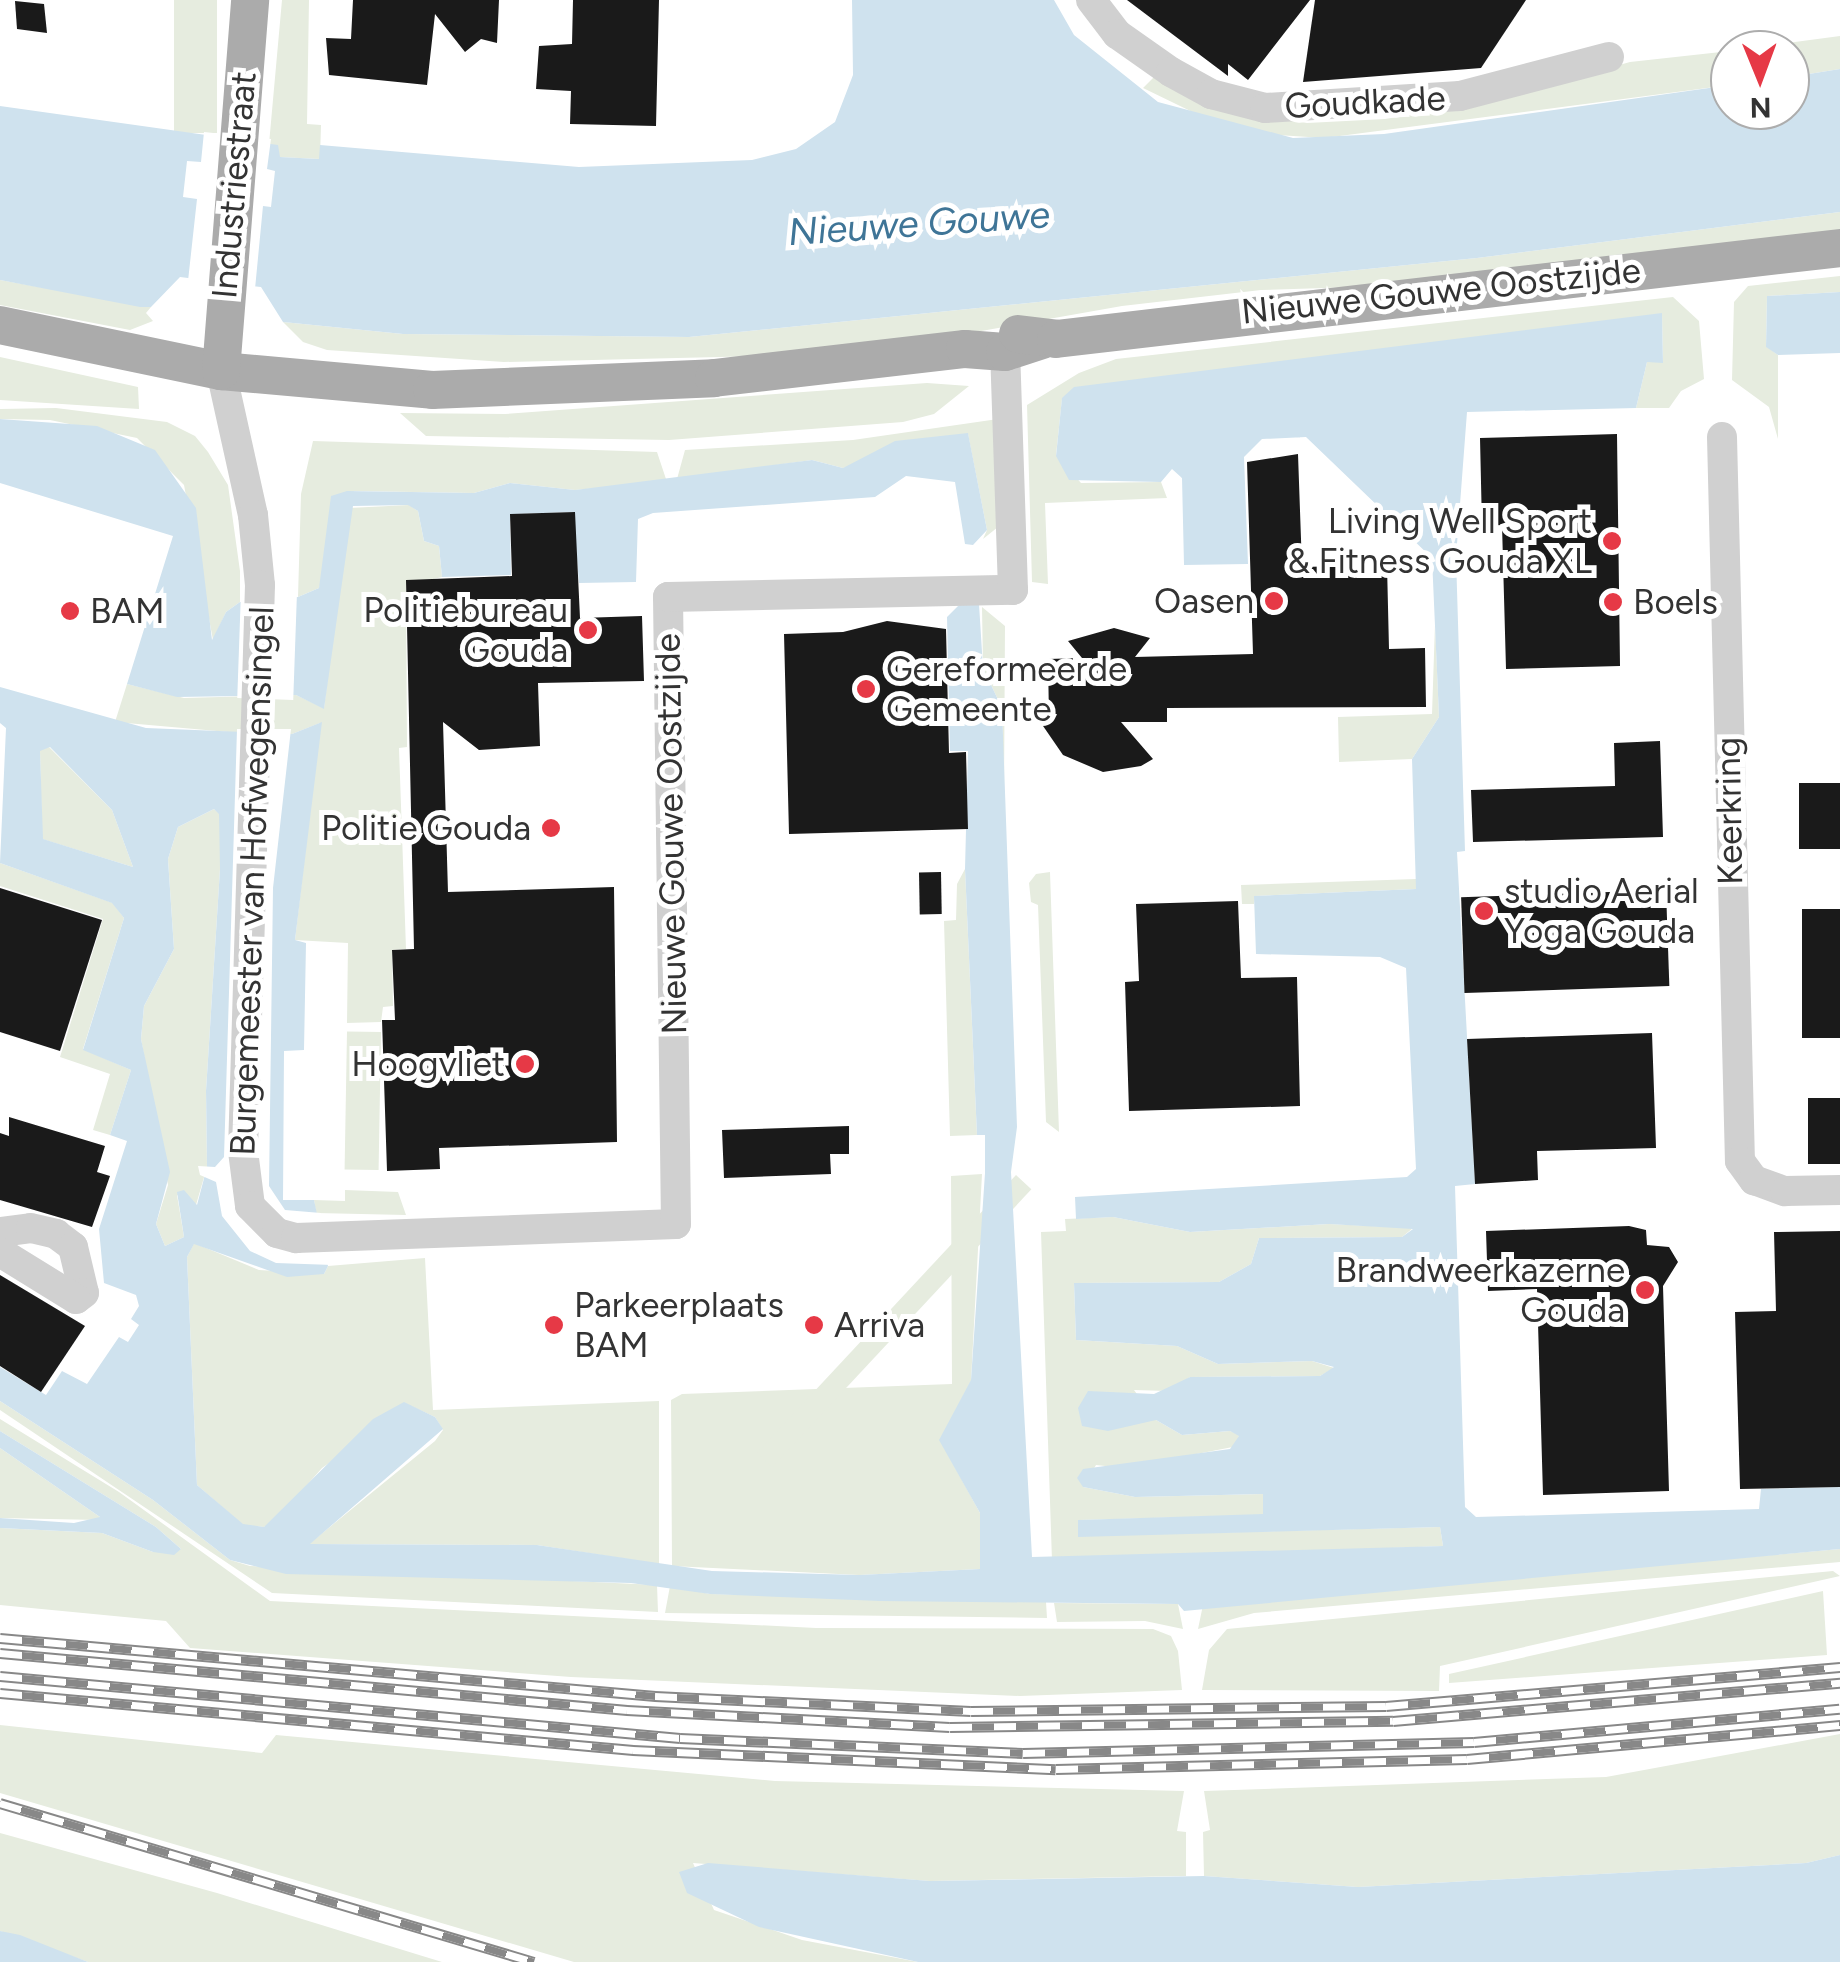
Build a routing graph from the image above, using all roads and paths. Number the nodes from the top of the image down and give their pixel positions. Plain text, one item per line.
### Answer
1 (250, 0) edge
2 (1091, 0) edge
3 (1609, 57) dead end
4 (1840, 248) edge
5 (0, 326) edge
6 (1024, 342) junction
7 (221, 371) junction
8 (1722, 437) dead end
9 (1840, 1190) edge
10 (0, 1232) edge
11 (426, 1233) joint
12 (0, 1252) edge

1 - 7 main road, Industriestraat
2 - 3 street, Goudkade
4 - 6 main road, Nieuwe Gouwe Oostzijde
5 - 7 main road, Nieuwe Gouwe Oostzijde
6 - 7 main road, Nieuwe Gouwe Oostzijde
6 - 11 street, Nieuwe Gouwe Oostzijde
7 - 11 street, Burgemeester van Hofwegensingel
8 - 9 street, Keerkring
10 - 12 street

